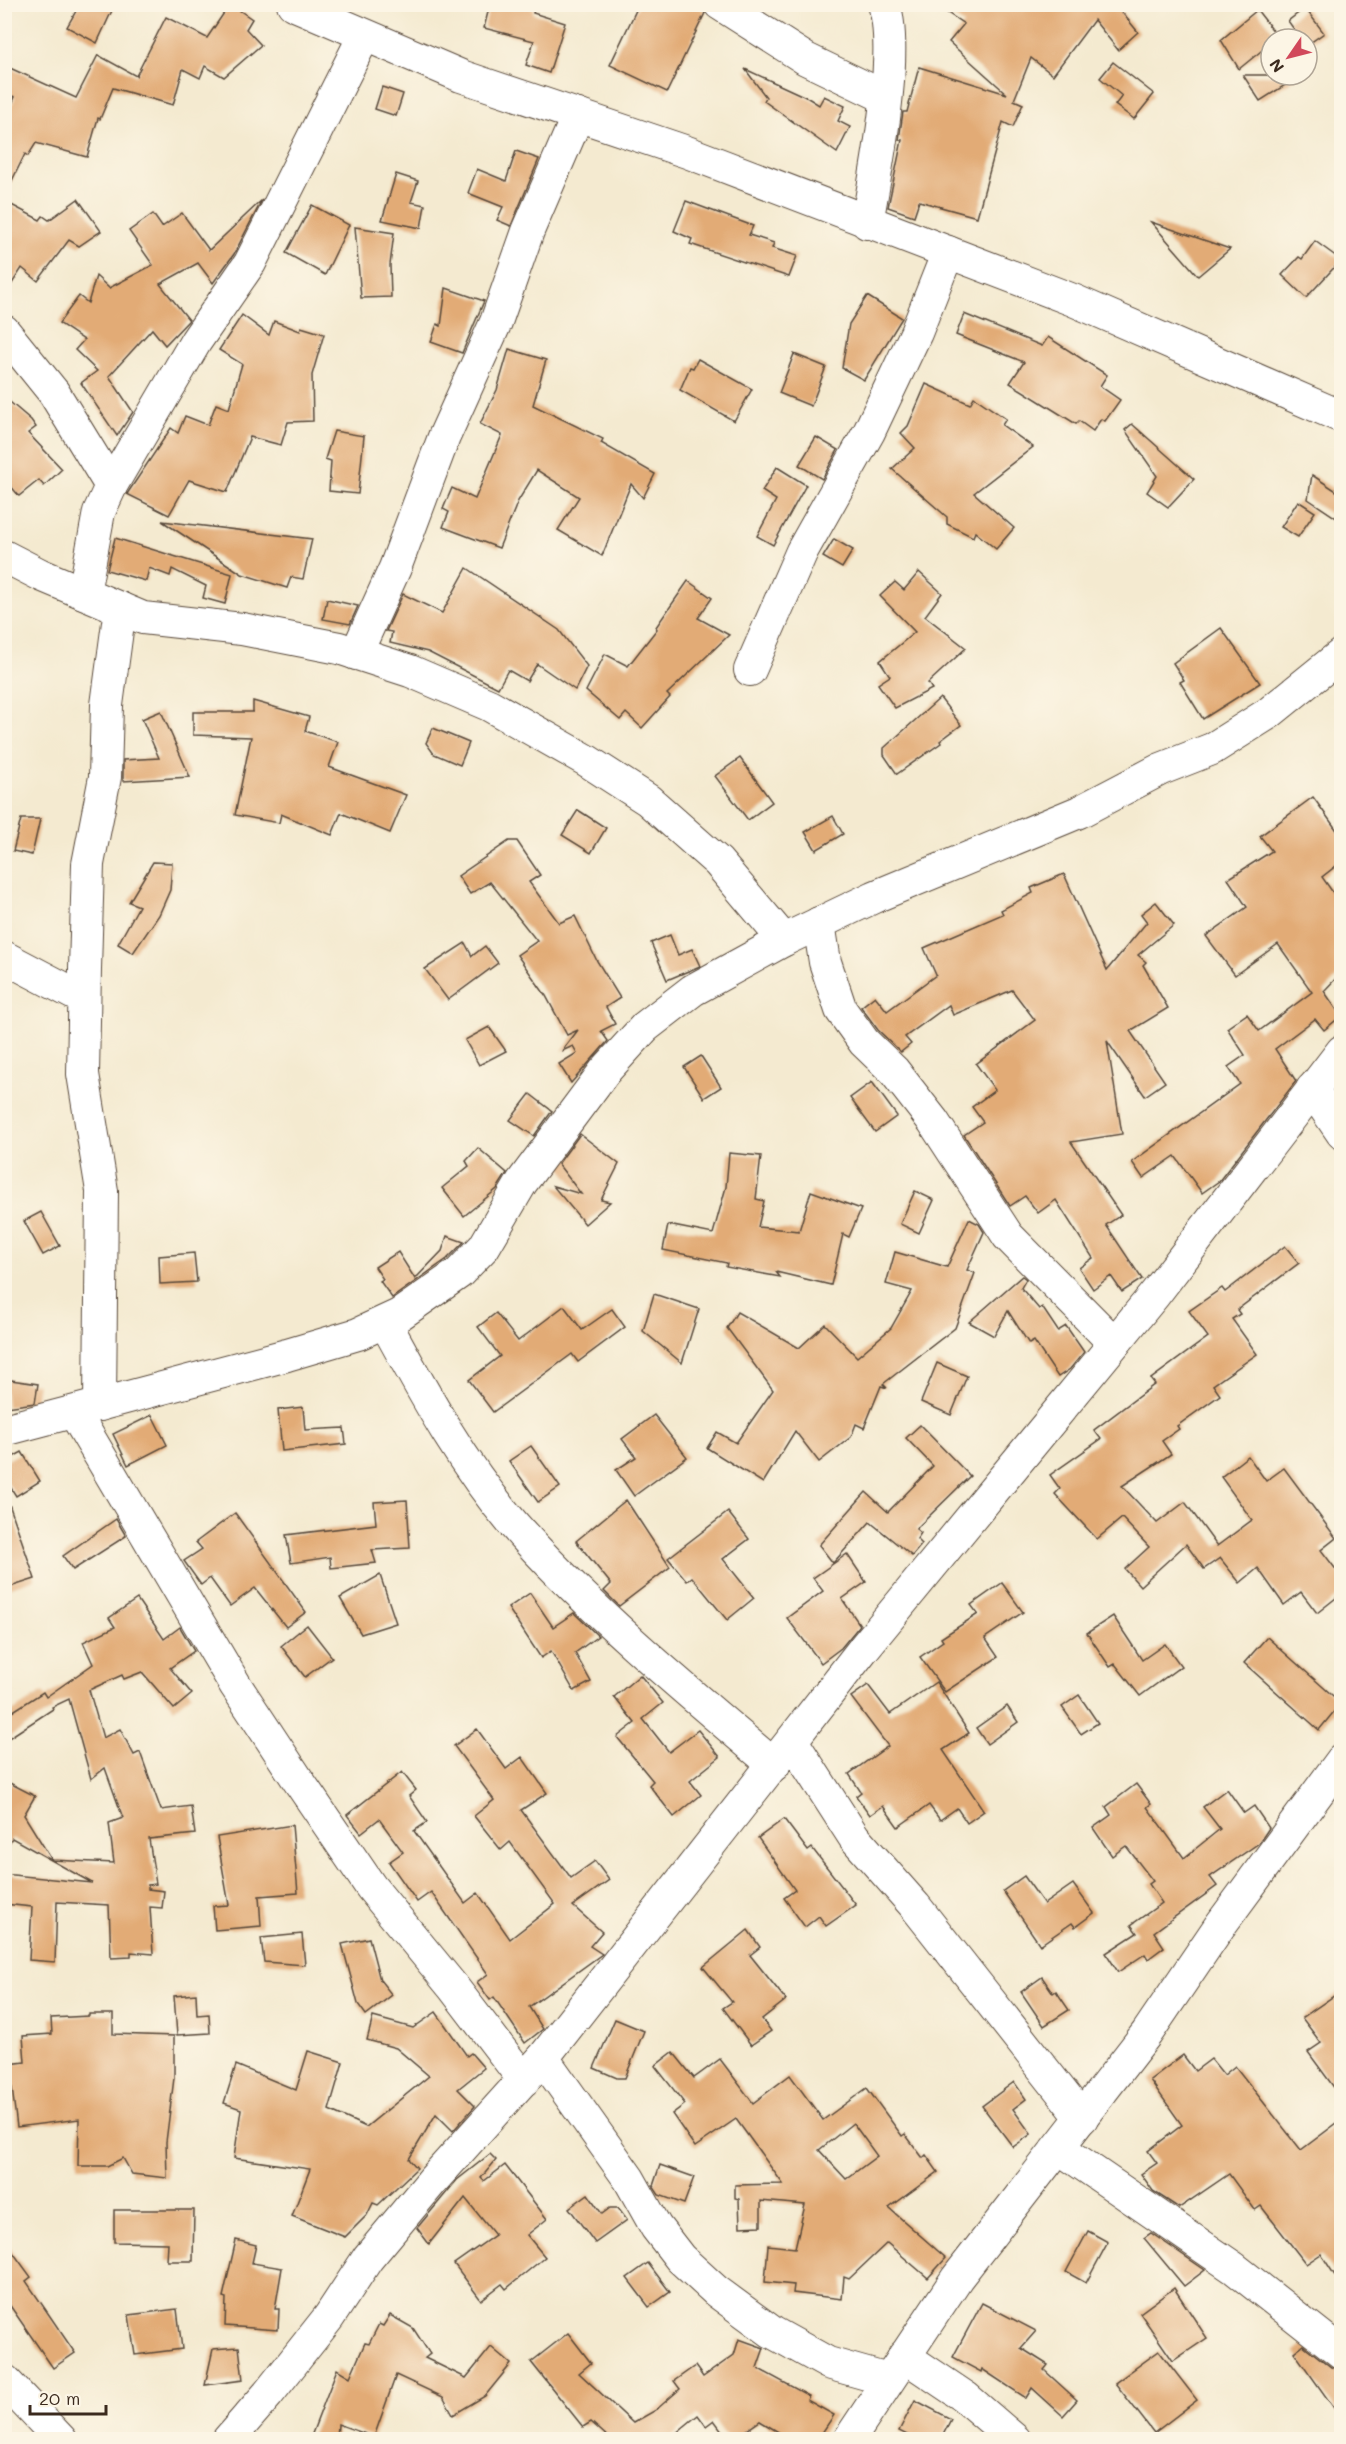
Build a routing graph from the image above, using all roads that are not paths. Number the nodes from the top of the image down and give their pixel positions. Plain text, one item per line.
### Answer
1 (293, 4) edge
2 (720, 4) edge
3 (884, 4) edge
4 (364, 36) junction
5 (885, 97) junction
6 (578, 115) junction
7 (867, 223) junction
8 (948, 252) junction
9 (4, 331) edge
10 (1341, 417) edge
11 (111, 486) junction
12 (4, 556) edge
13 (84, 593) junction
14 (120, 608) junction
15 (356, 654) junction
16 (1341, 654) edge
17 (750, 670) dead end
18 (819, 923) junction
19 (784, 940) junction
20 (4, 957) edge
21 (84, 999) junction
22 (1341, 1051) edge
23 (1312, 1089) junction
24 (1341, 1133) edge
25 (385, 1322) junction
26 (1114, 1343) junction
27 (87, 1408) junction
28 (4, 1430) edge
29 (783, 1753) junction
30 (1341, 1760) edge
31 (533, 2069) junction
32 (1082, 2118) junction
33 (1059, 2148) junction
34 (1341, 2353) edge
35 (896, 2368) junction
36 (4, 2380) edge
37 (61, 2439) edge
38 (228, 2439) edge
39 (849, 2439) edge
40 (1015, 2439) edge

1 - 4 street
2 - 5 street
3 - 5 street
4 - 6 street
4 - 11 street
5 - 7 street
6 - 7 street
6 - 15 street
7 - 8 street
8 - 10 street
8 - 17 street
9 - 11 street
11 - 13 street
12 - 13 street
13 - 14 street
14 - 15 street
14 - 21 street
15 - 19 street
16 - 18 street
18 - 19 street
18 - 26 street
19 - 25 street
20 - 21 street
21 - 27 street
22 - 23 street
23 - 24 street
23 - 26 street
25 - 27 street
25 - 29 street
26 - 29 street
27 - 28 street
27 - 31 street
29 - 31 street
29 - 32 street
30 - 32 street
31 - 35 street
31 - 38 street
32 - 33 street
33 - 34 street
33 - 35 street
35 - 39 street
35 - 40 street
36 - 37 street

